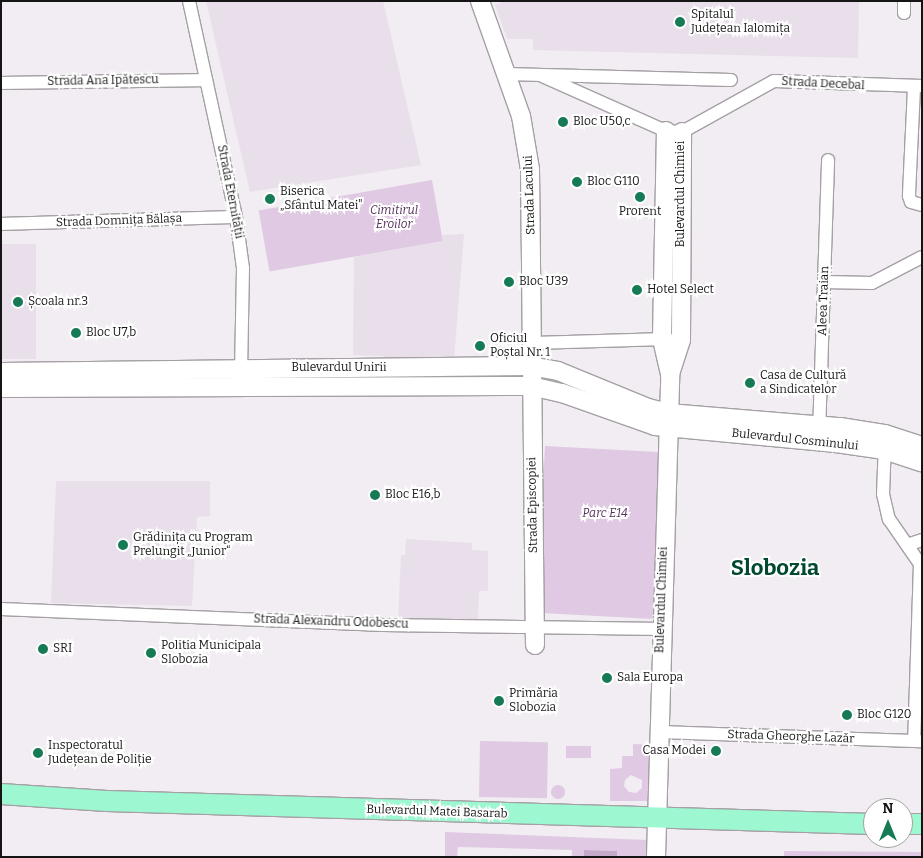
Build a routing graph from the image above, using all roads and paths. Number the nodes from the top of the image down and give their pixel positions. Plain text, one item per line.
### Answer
1 (189, 1) edge
2 (480, 1) edge
3 (506, 74) junction
4 (540, 75) junction
5 (206, 80) junction
6 (731, 80) dead end
7 (1, 83) edge
8 (918, 87) edge
9 (674, 132) junction
10 (828, 160) dead end
11 (922, 205) edge
12 (236, 217) junction
13 (1, 224) edge
14 (922, 257) edge
15 (824, 282) junction
16 (662, 338) junction
17 (681, 340) junction
18 (531, 343) junction
19 (530, 366) junction
20 (241, 368) junction
21 (1, 372) edge
22 (670, 374) junction
23 (531, 386) junction
24 (241, 387) junction
25 (1, 388) edge
26 (668, 420) junction
27 (819, 433) junction
28 (885, 442) junction
29 (922, 446) edge
30 (922, 462) edge
31 (922, 540) edge
32 (907, 545) junction
33 (1, 609) edge
34 (535, 627) junction
35 (662, 629) junction
36 (534, 645) dead end
37 (659, 732) junction
38 (918, 741) edge
39 (1, 794) edge
40 (657, 819) junction
41 (863, 824) edge
42 (656, 857) edge

1 - 5 street, Strada Eternității
2 - 3 street, Strada Lacului
3 - 4 street
3 - 18 street, Strada Lacului
4 - 6 street
4 - 9 street
5 - 7 street, Strada Ana Ipătescu
5 - 12 street, Strada Eternității
8 - 9 street, Strada Decebal
8 - 11 street
9 - 16 street, Bulevardul Chimiei
9 - 17 street, Bulevardul Chimiei
10 - 15 street, Aleea Traian
12 - 13 street, Strada Domnița Bălașa
12 - 20 street, Strada Eternității
14 - 15 street
15 - 27 street, Aleea Traian
16 - 17 street
16 - 18 street
16 - 22 street, Bulevardul Chimiei
17 - 22 street, Bulevardul Chimiei
18 - 19 street, Strada Lacului
19 - 20 street, Bulevardul Unirii
19 - 23 street, Strada Episcopiei
19 - 26 street, Bulevardul Unirii
20 - 21 street, Bulevardul Unirii
20 - 24 street, Strada Eternității
22 - 26 street, Bulevardul Chimiei
23 - 24 street, Bulevardul Unirii
23 - 26 street, Bulevardul Unirii
23 - 34 street, Strada Episcopiei
24 - 25 street, Bulevardul Unirii
26 - 27 street, Bulevardul Cosminului
26 - 35 street, Bulevardul Chimiei
27 - 28 street, Bulevardul Cosminului
28 - 29 street, Bulevardul Cosminului
28 - 30 street, Bulevardul Cosminului
28 - 32 street
31 - 32 street
32 - 38 street
33 - 34 street, Strada Alexandru Odobescu
34 - 35 street, Strada Alexandru Odobescu
34 - 36 street, Strada Episcopiei
35 - 37 street, Bulevardul Chimiei
37 - 38 street, Strada Gheorghe Lazăr
37 - 40 street, Bulevardul Chimiei
39 - 40 main road, Bulevardul Matei Basarab
40 - 41 main road, Bulevardul Matei Basarab
40 - 42 street, Bulevardul Chimiei

